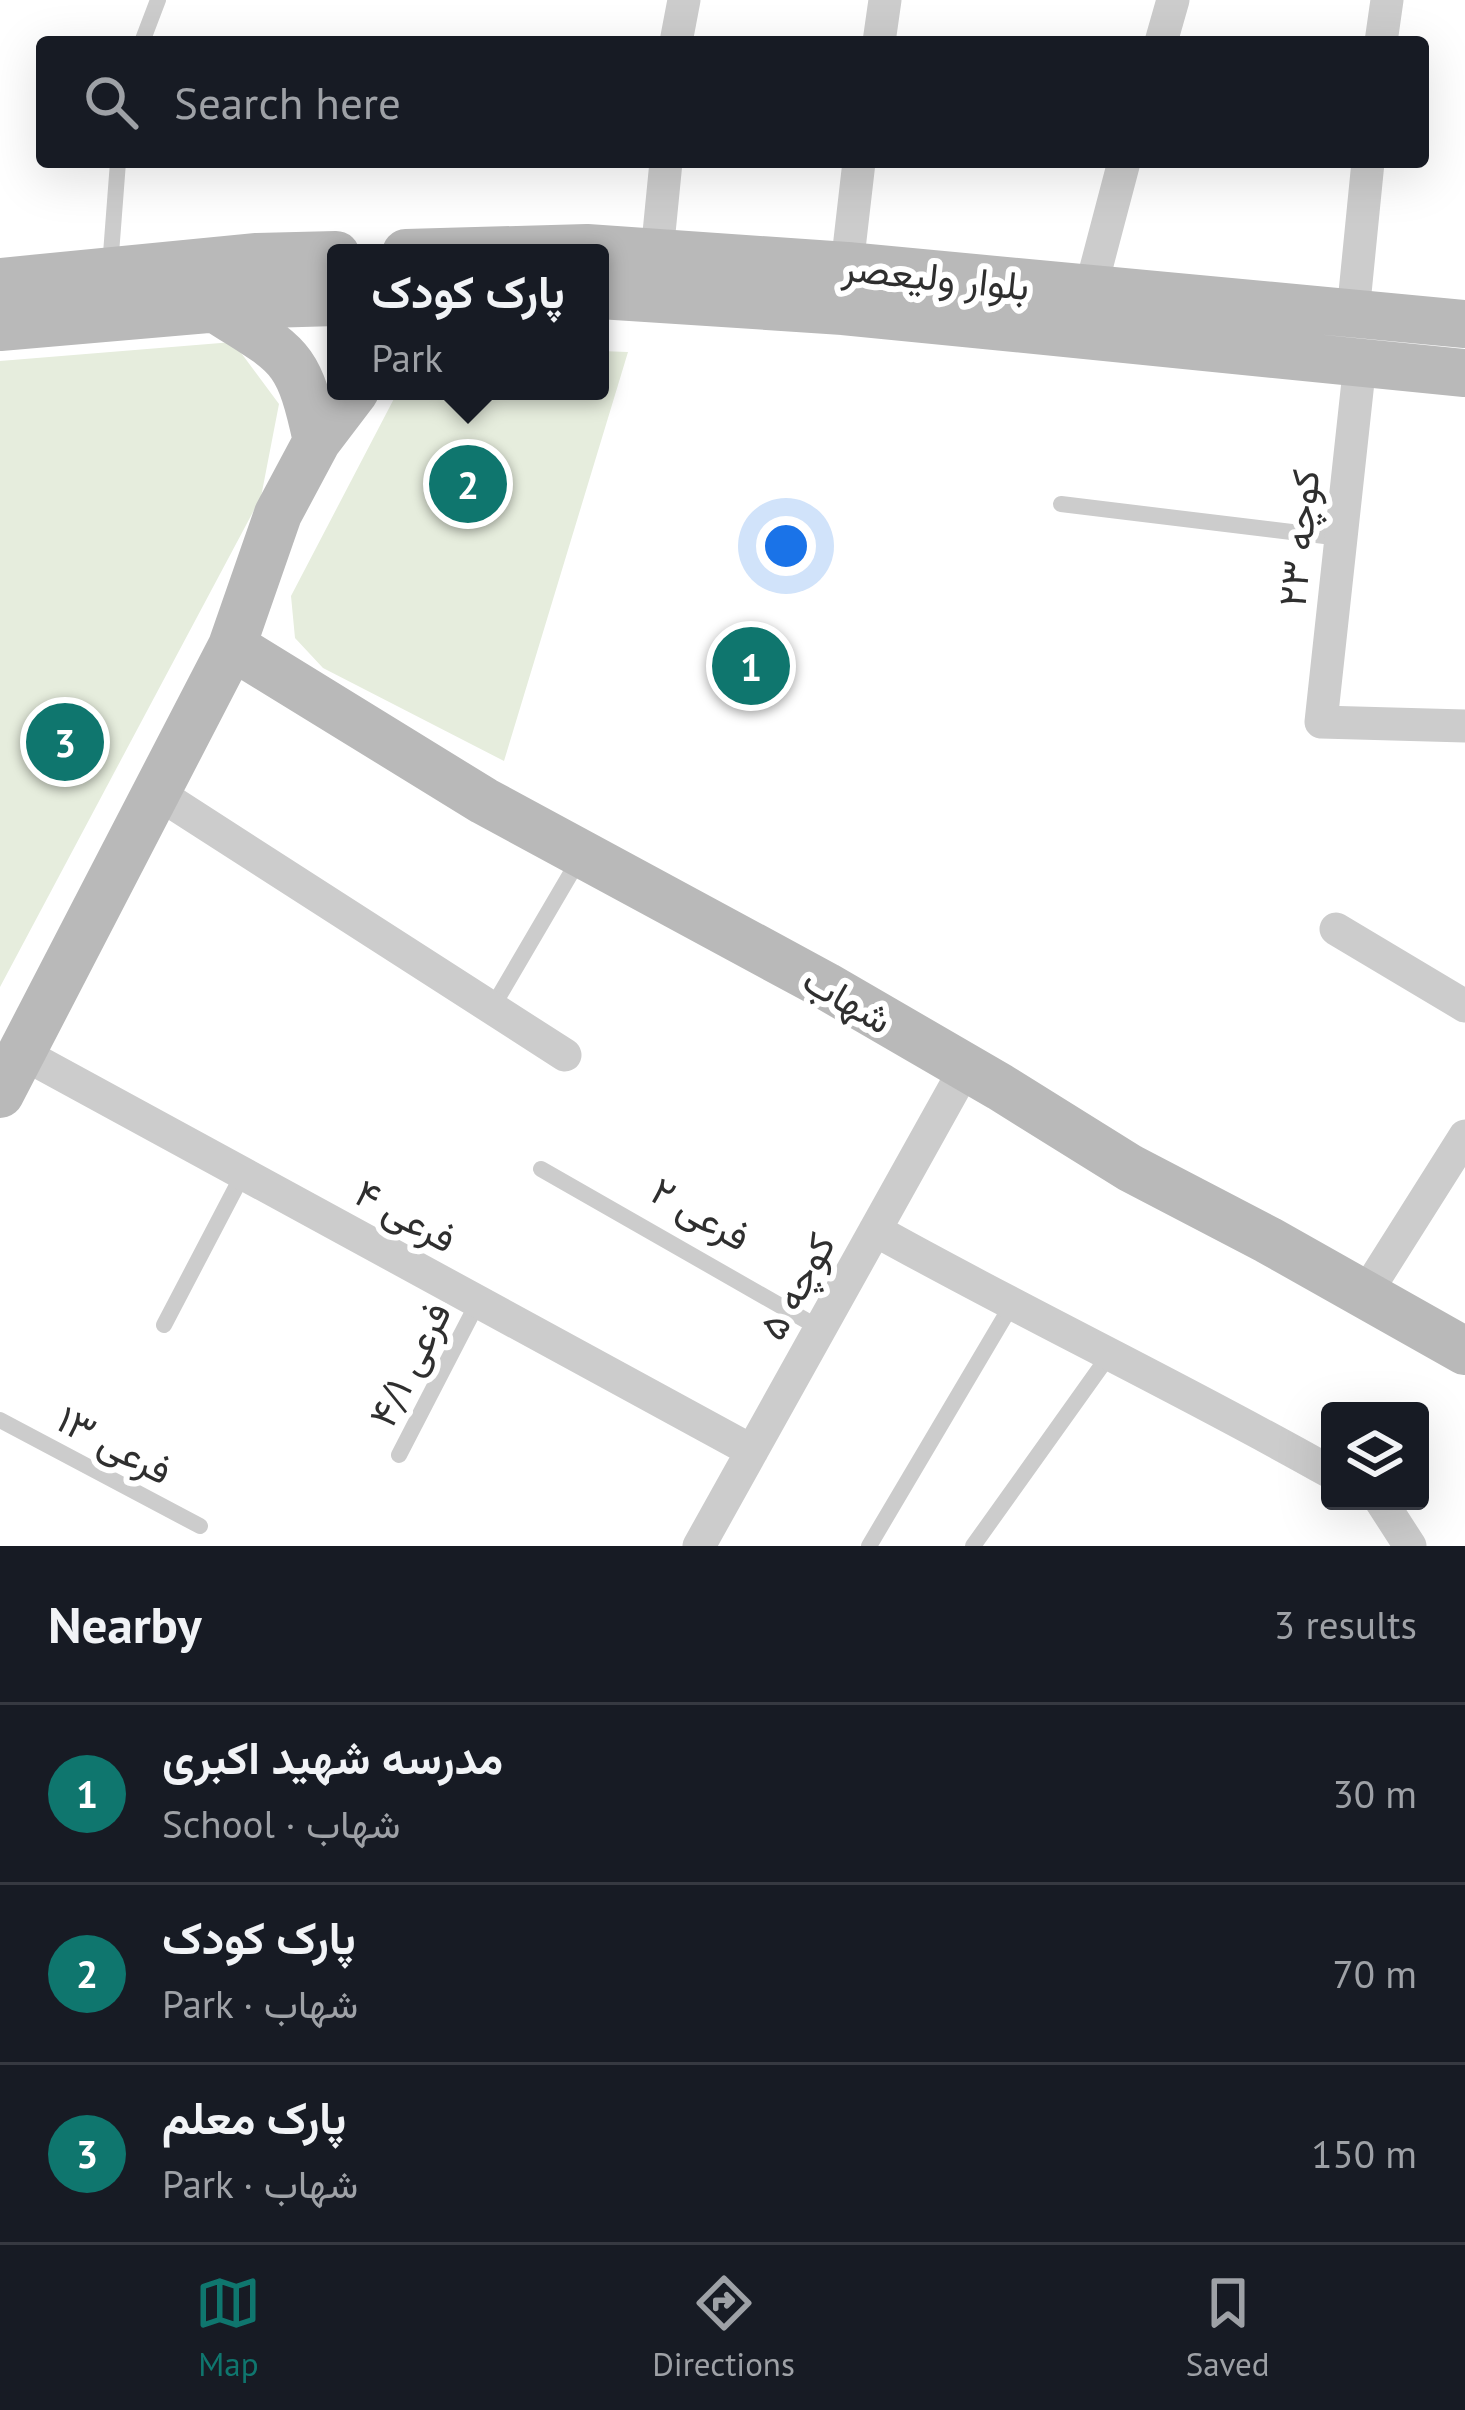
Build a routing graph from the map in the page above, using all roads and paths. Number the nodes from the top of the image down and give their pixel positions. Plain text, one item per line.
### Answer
1 (158, 0) edge
2 (684, 0) edge
3 (885, 0) edge
4 (1173, 0) edge
5 (1388, 0) edge
6 (144, 36) edge
7 (677, 36) edge
8 (880, 36) edge
9 (1162, 36) edge
10 (1383, 36) edge
11 (118, 168) edge
12 (665, 168) edge
13 (858, 168) edge
14 (1122, 168) edge
15 (1367, 168) edge
16 (609, 250) edge
17 (657, 253) junction
18 (327, 255) edge
19 (847, 266) junction
20 (109, 274) junction
21 (0, 282) edge
22 (1090, 291) junction
23 (609, 296) edge
24 (327, 303) edge
25 (215, 309) junction
26 (1353, 314) junction
27 (1465, 324) edge
28 (0, 327) edge
29 (1360, 363) junction
30 (1465, 373) edge
31 (348, 400) edge
32 (317, 441) junction
33 (1061, 504) dead end
34 (1341, 538) junction
35 (232, 646) junction
36 (1465, 726) edge
37 (156, 792) junction
38 (582, 855) junction
39 (1336, 929) dead end
40 (1465, 1006) edge
41 (492, 1008) junction
42 (565, 1055) dead end
43 (966, 1067) junction
44 (10, 1073) edge
45 (1465, 1136) edge
46 (541, 1169) dead end
47 (243, 1174) junction
48 (875, 1230) junction
49 (1364, 1296) junction
50 (478, 1302) junction
51 (1011, 1306) junction
52 (164, 1324) dead end
53 (820, 1329) junction
54 (1465, 1351) edge
55 (1110, 1354) junction
56 (0, 1420) edge
57 (752, 1451) junction
58 (399, 1455) dead end
59 (1321, 1467) edge
60 (1387, 1510) edge
61 (200, 1526) dead end
62 (699, 1546) edge
63 (868, 1546) edge
64 (973, 1546) edge
65 (1410, 1546) edge

1 - 6 lane
2 - 7 street
3 - 8 street
4 - 9 street
5 - 10 street
11 - 20 lane
12 - 17 street
13 - 19 street
14 - 22 street
15 - 26 street
16 - 17 main road, بلوار ولیعصر
17 - 19 main road, بلوار ولیعصر
18 - 20 main road
19 - 22 main road, بلوار ولیعصر
20 - 21 main road
22 - 26 main road, بلوار ولیعصر
23 - 29 main road, بلوار ولیعصر
24 - 25 main road
25 - 28 main road
25 - 32 main road
26 - 27 main road, بلوار ولیعصر
29 - 30 main road, بلوار ولیعصر
29 - 34 street, کوچه ۲۳
31 - 32 main road
32 - 35 main road
33 - 34 lane
34 - 36 street, کوچه ۲۳
35 - 37 main road
35 - 38 main road, شهاب
37 - 41 street
37 - 44 main road
38 - 41 lane
38 - 43 main road, شهاب
39 - 40 street
41 - 42 street
43 - 48 street, کوچه ۵
43 - 49 main road, شهاب
44 - 47 street, فرعی ۴
45 - 49 street
46 - 53 lane, فرعی ۲
47 - 50 street, فرعی ۴
47 - 52 lane
48 - 51 street
48 - 53 street, کوچه ۵
49 - 54 main road, شهاب
50 - 57 street, فرعی ۴
50 - 58 lane, فرعی ۴/۱
51 - 55 street
51 - 63 lane
53 - 57 street, کوچه ۵
55 - 59 street
55 - 64 lane
56 - 61 lane, فرعی ۱۳
57 - 62 street, کوچه ۵
60 - 65 street

